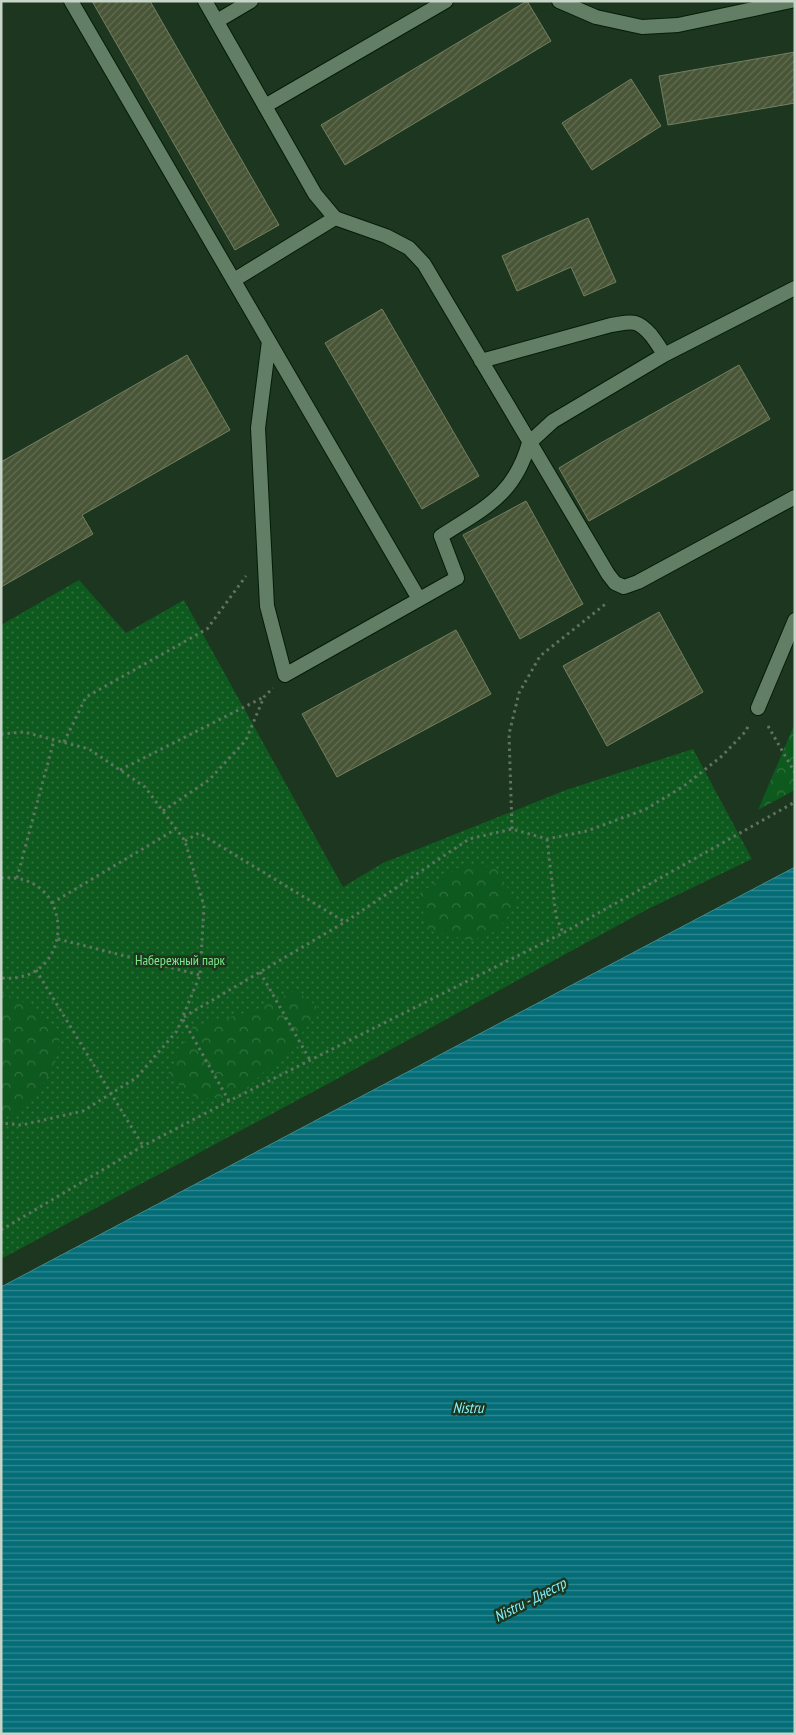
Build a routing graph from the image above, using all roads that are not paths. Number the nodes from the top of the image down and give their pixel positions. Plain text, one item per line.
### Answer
1 (71, 1) edge
2 (205, 1) edge
3 (251, 1) edge
4 (446, 1) edge
5 (559, 1) edge
6 (790, 1) edge
7 (217, 21) junction
8 (265, 106) junction
9 (334, 218) junction
10 (234, 280) junction
11 (795, 288) edge
12 (269, 341) junction
13 (664, 355) junction
14 (481, 362) junction
15 (529, 443) junction
16 (795, 497) edge
17 (419, 599) junction
18 (795, 620) edge
19 (758, 708) road end

1 - 10 street
2 - 7 street
3 - 7 street
4 - 8 street
5 - 6 street
7 - 8 street
8 - 9 street
9 - 10 street
9 - 14 street
10 - 12 street
11 - 13 street
12 - 17 street
12 - 17 street
13 - 14 street
13 - 15 street
14 - 15 street
15 - 16 street
15 - 17 street
18 - 19 street

